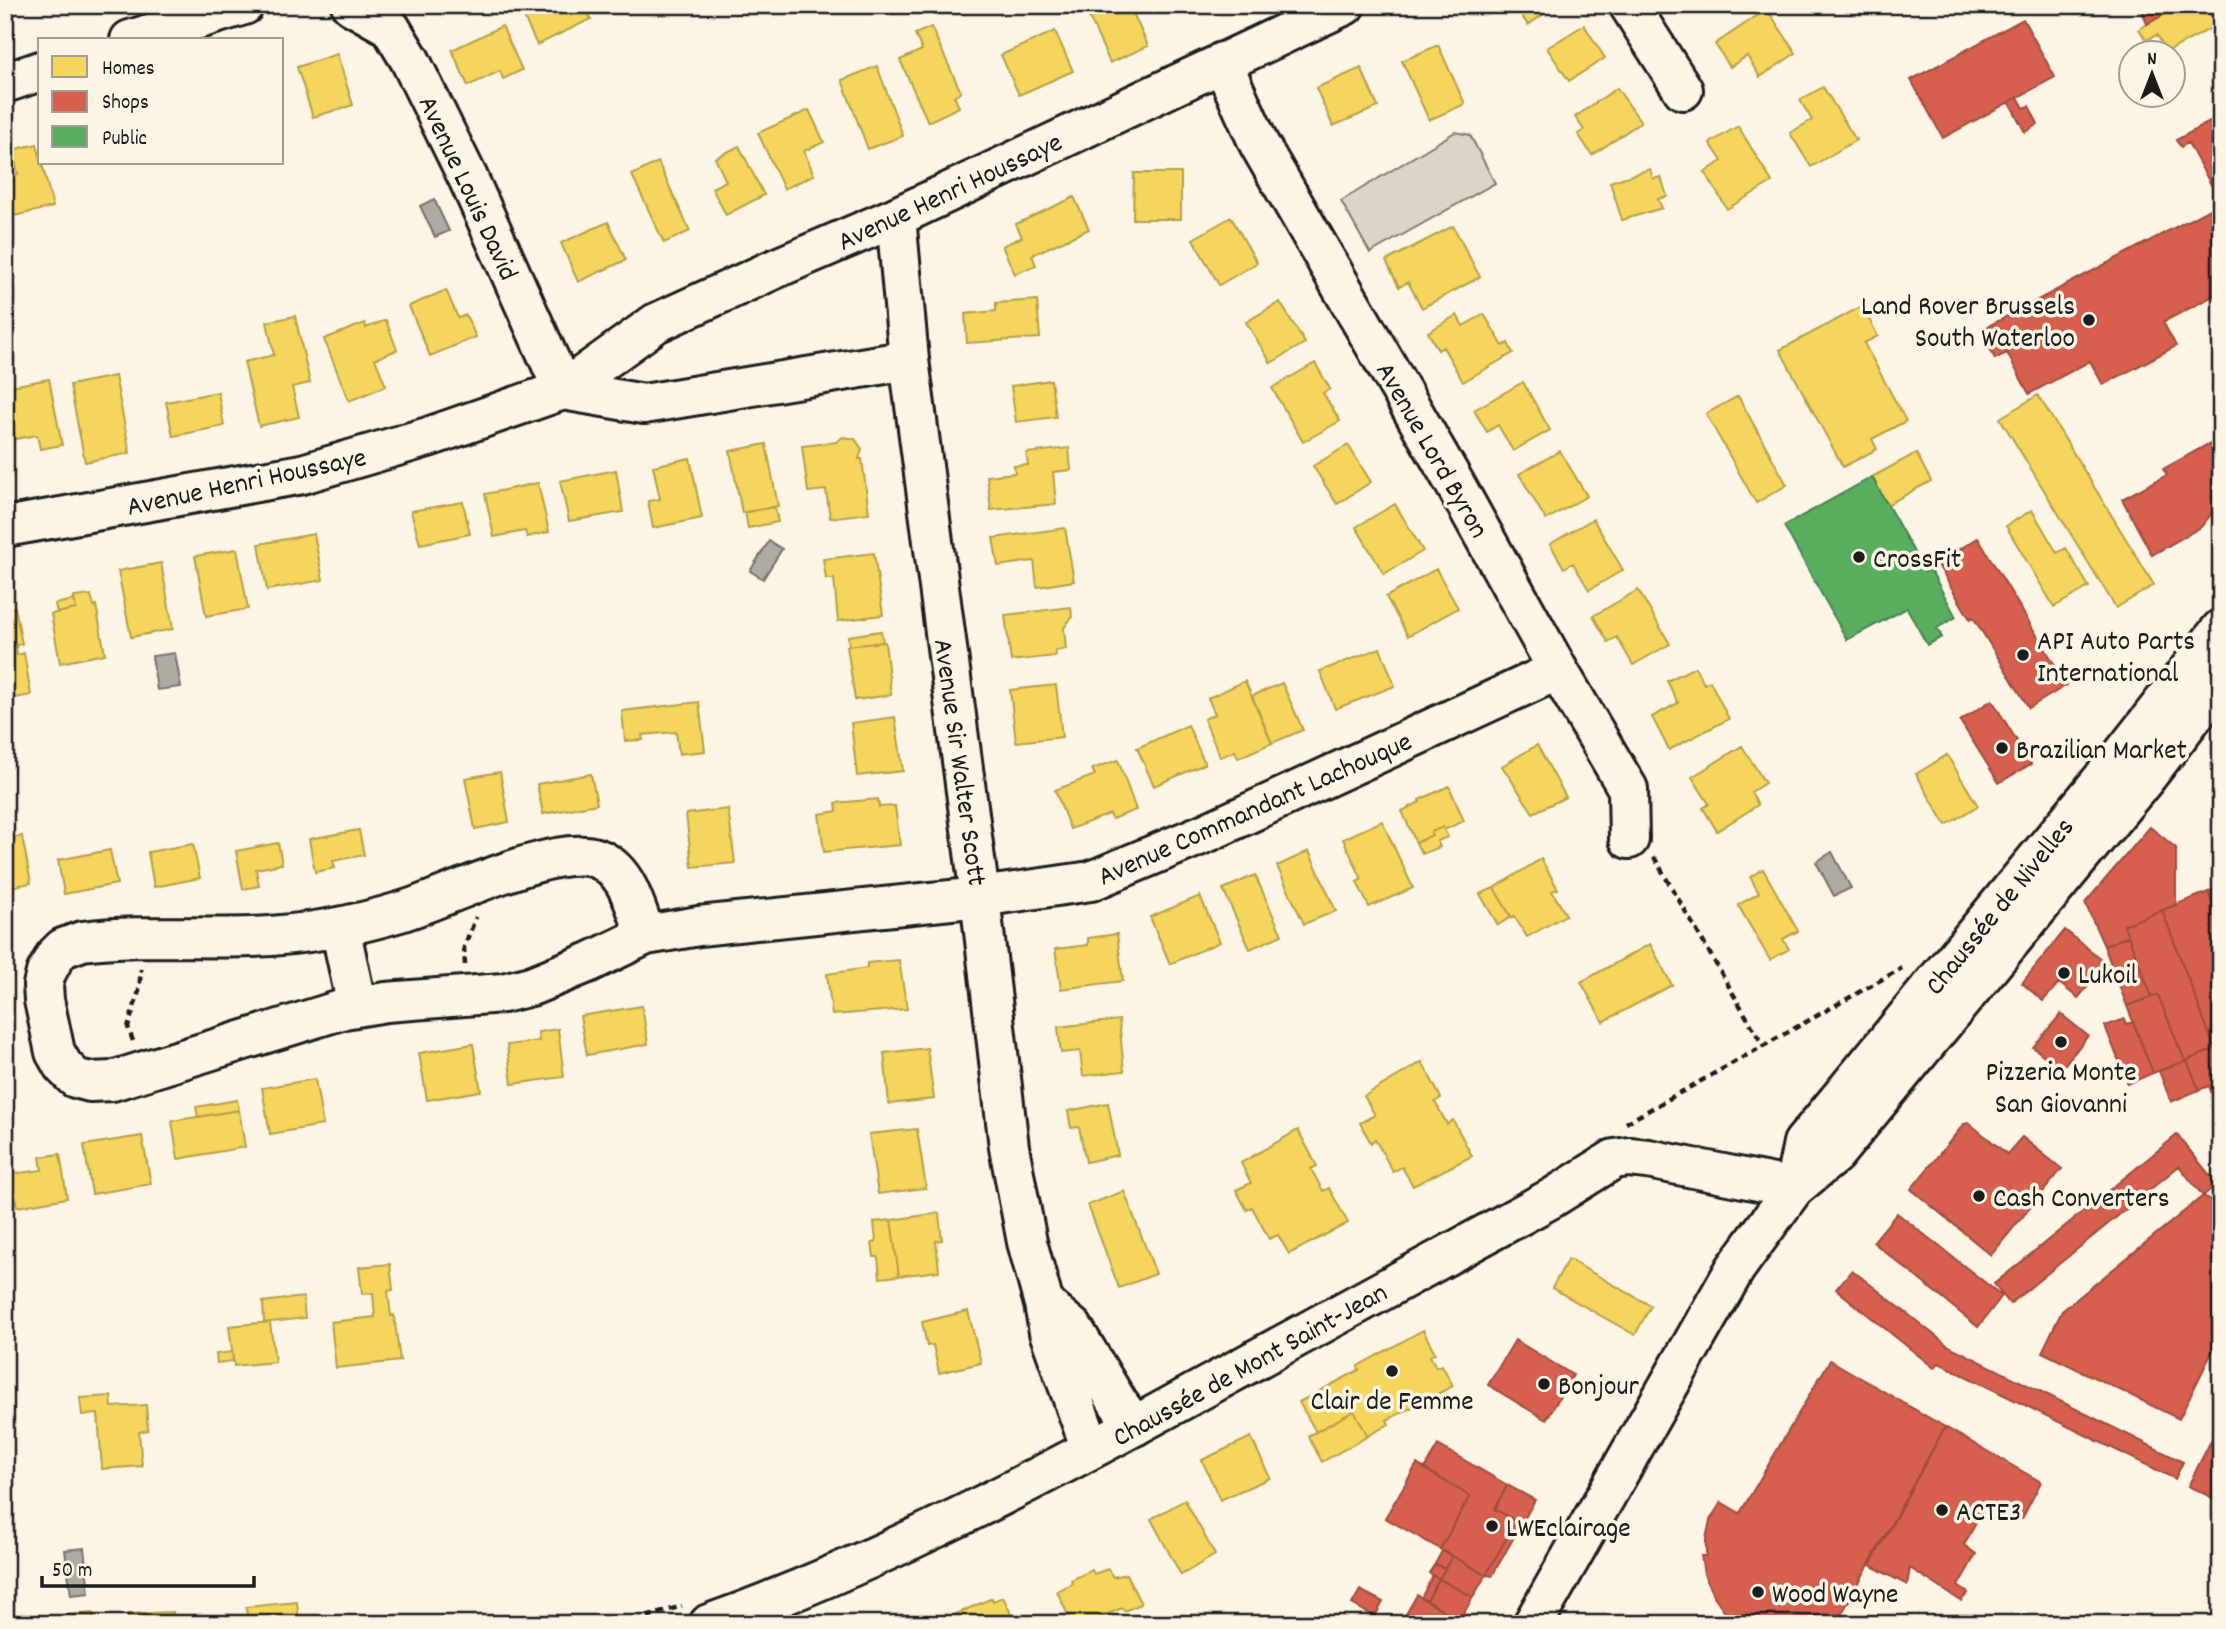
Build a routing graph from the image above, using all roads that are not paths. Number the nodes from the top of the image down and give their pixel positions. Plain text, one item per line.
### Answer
1 (244, 5) edge
2 (351, 5) edge
3 (1345, 5) edge
4 (1629, 5) edge
5 (399, 16) edge
6 (137, 38) edge
7 (1222, 62) junction
8 (38, 72) edge
9 (5, 83) edge
10 (1683, 90) dead end
11 (896, 217) junction
12 (909, 360) junction
13 (563, 390) junction
14 (5, 527) edge
15 (2221, 629) edge
16 (1558, 670) junction
17 (2221, 680) edge
18 (1629, 839) road end
19 (980, 897) junction
20 (340, 927) junction
21 (646, 935) junction
22 (357, 1007) junction
23 (1794, 1188) junction
24 (1044, 1304) junction
25 (1135, 1426) junction
26 (1091, 1450) junction
27 (698, 1614) edge
28 (1540, 1622) edge

1 - 6 street
2 - 5 street, Avenue Louis David
3 - 7 street, Avenue Henri Houssaye
4 - 10 street
5 - 13 street, Avenue Louis David
7 - 11 street, Avenue Henri Houssaye
7 - 16 street, Avenue Lord Byron
8 - 9 street
11 - 12 street, Avenue Sir Walter Scott
11 - 13 street, Avenue Henri Houssaye
12 - 13 street, Avenue Henri Houssaye
12 - 19 street, Avenue Sir Walter Scott
13 - 14 street, Avenue Henri Houssaye
15 - 23 street, Chaussée de Nivelles
16 - 18 street, Avenue Lord Byron
16 - 19 street, Avenue Commandant Lachouque
17 - 23 street, Chaussée de Nivelles
19 - 21 street, Avenue Commandant Lachouque
19 - 24 street, Avenue Sir Walter Scott
20 - 21 street, Avenue Commandant Lachouque
20 - 22 street
20 - 22 street, Avenue Commandant Lachouque
21 - 22 street, Avenue Commandant Lachouque
23 - 25 street, Chaussée de Mont Saint-Jean
23 - 28 street, Chaussée de Nivelles
24 - 25 street
24 - 26 street, Avenue Sir Walter Scott
25 - 26 street, Chaussée de Mont Saint-Jean
26 - 27 street, Chaussée de Mont Saint-Jean

